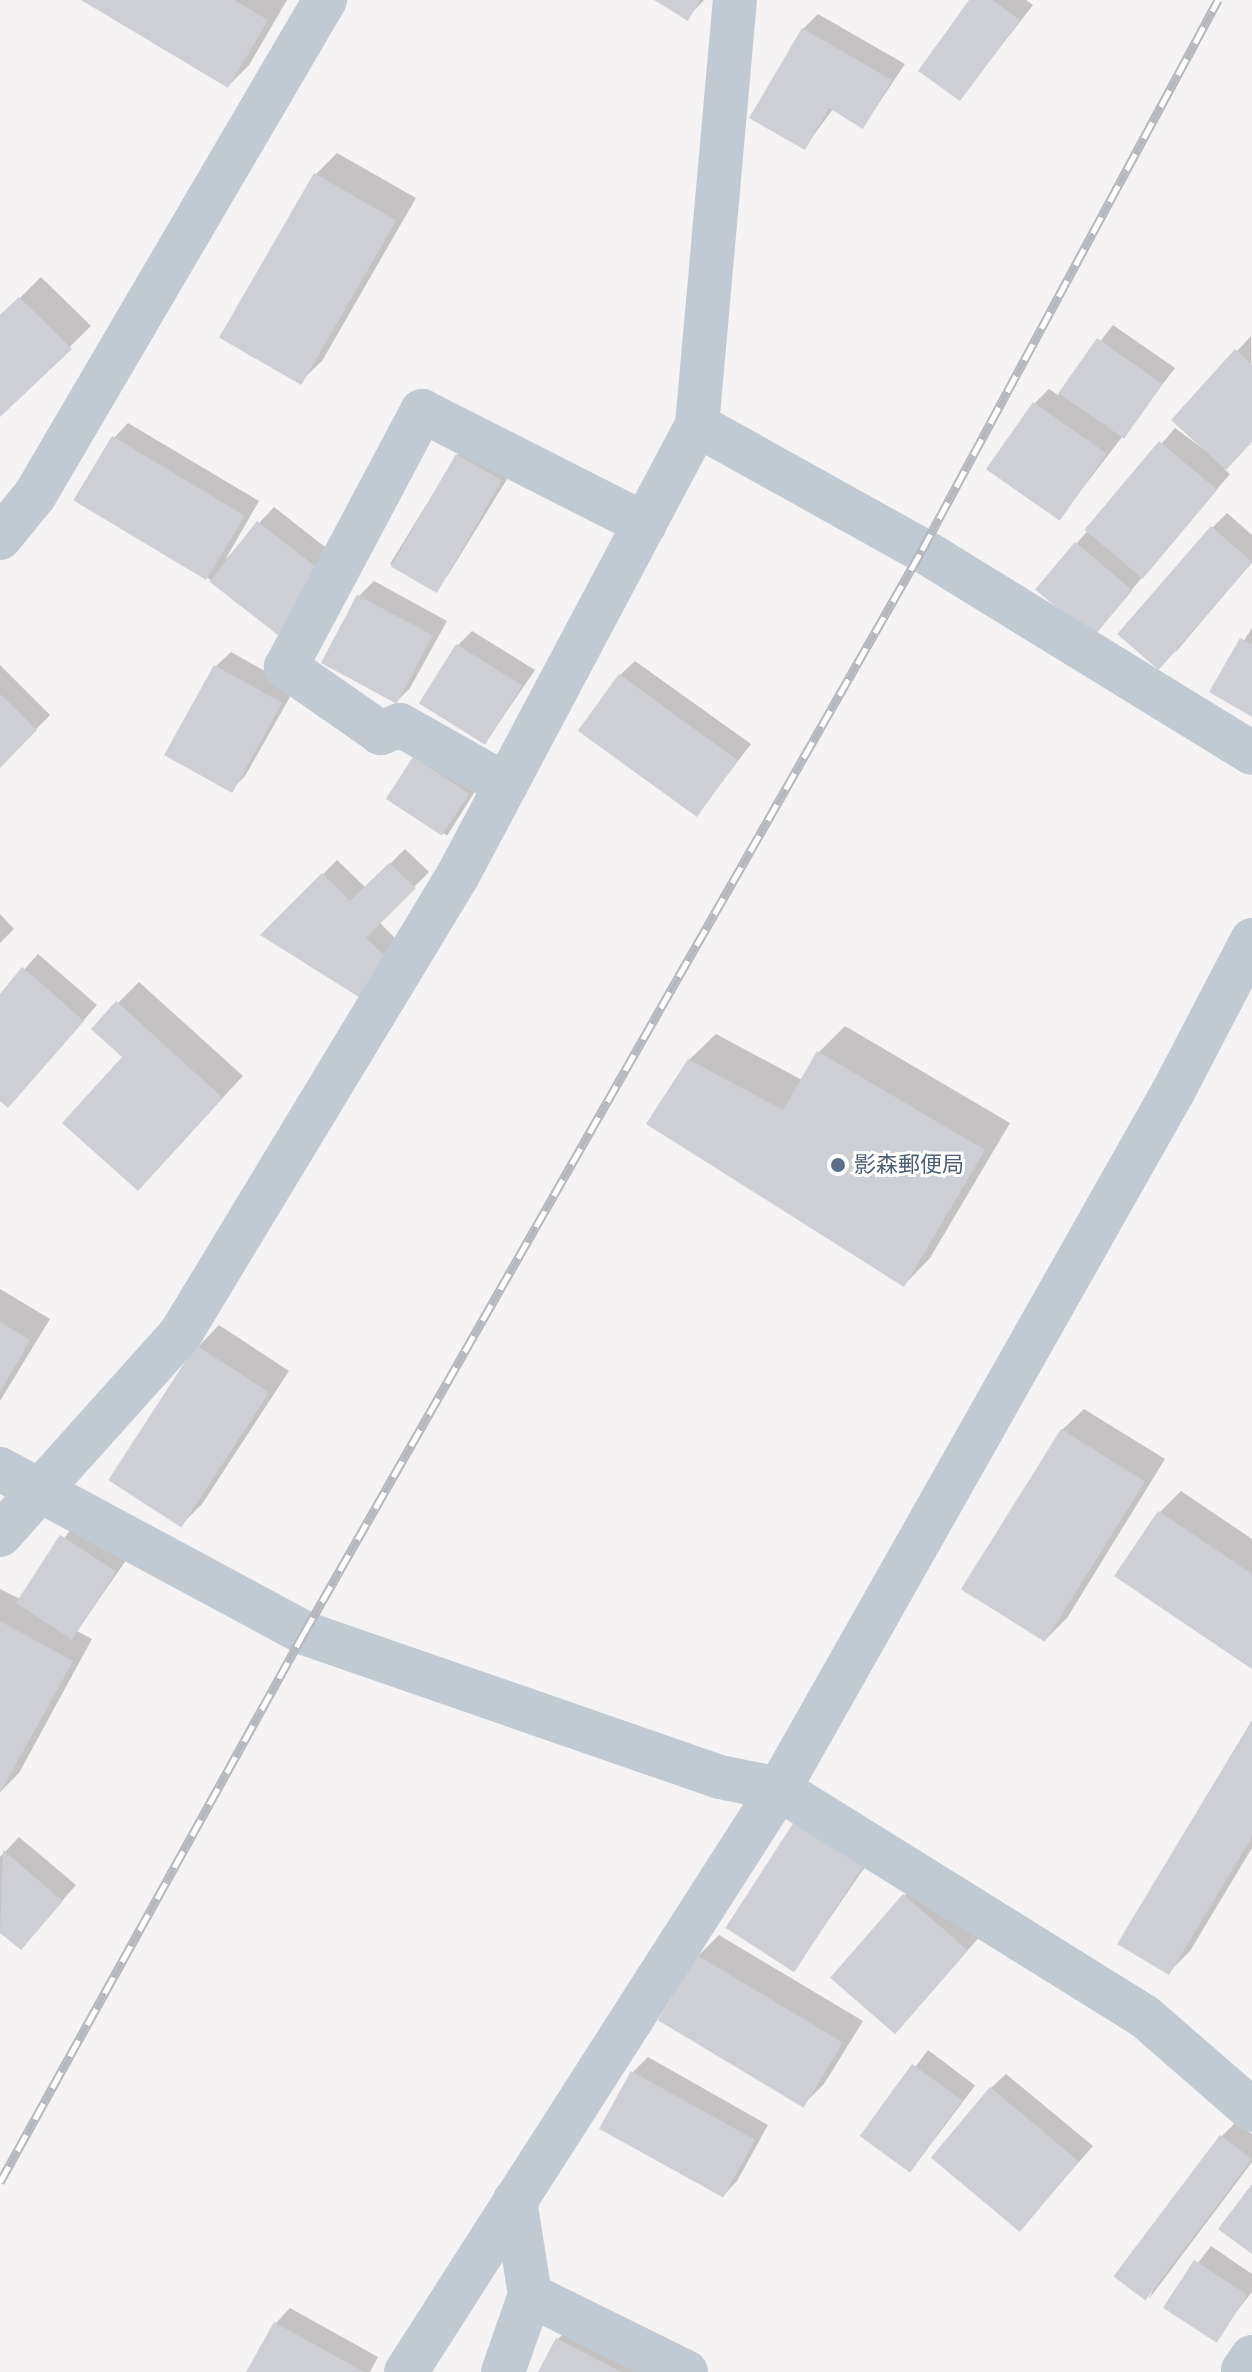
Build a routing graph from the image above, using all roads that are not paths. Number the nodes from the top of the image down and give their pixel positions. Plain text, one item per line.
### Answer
1 (325, 0) edge
2 (735, 0) edge
3 (697, 425) junction
4 (645, 524) junction
5 (0, 538) edge
6 (1252, 753) edge
7 (506, 785) junction
8 (1252, 940) edge
9 (0, 1469) edge
10 (43, 1493) junction
11 (0, 1535) edge
12 (779, 1789) junction
13 (1252, 2110) edge
14 (515, 2200) junction
15 (530, 2295) junction
16 (406, 2372) edge
17 (503, 2372) edge
18 (686, 2372) edge

1 - 5 street
2 - 3 street
3 - 4 street
3 - 6 street
4 - 7 street
4 - 7 street
7 - 10 street
8 - 12 street
9 - 10 street
10 - 11 street
10 - 12 street
12 - 13 street
12 - 14 street
14 - 15 street
14 - 16 street
15 - 17 street
15 - 18 street

